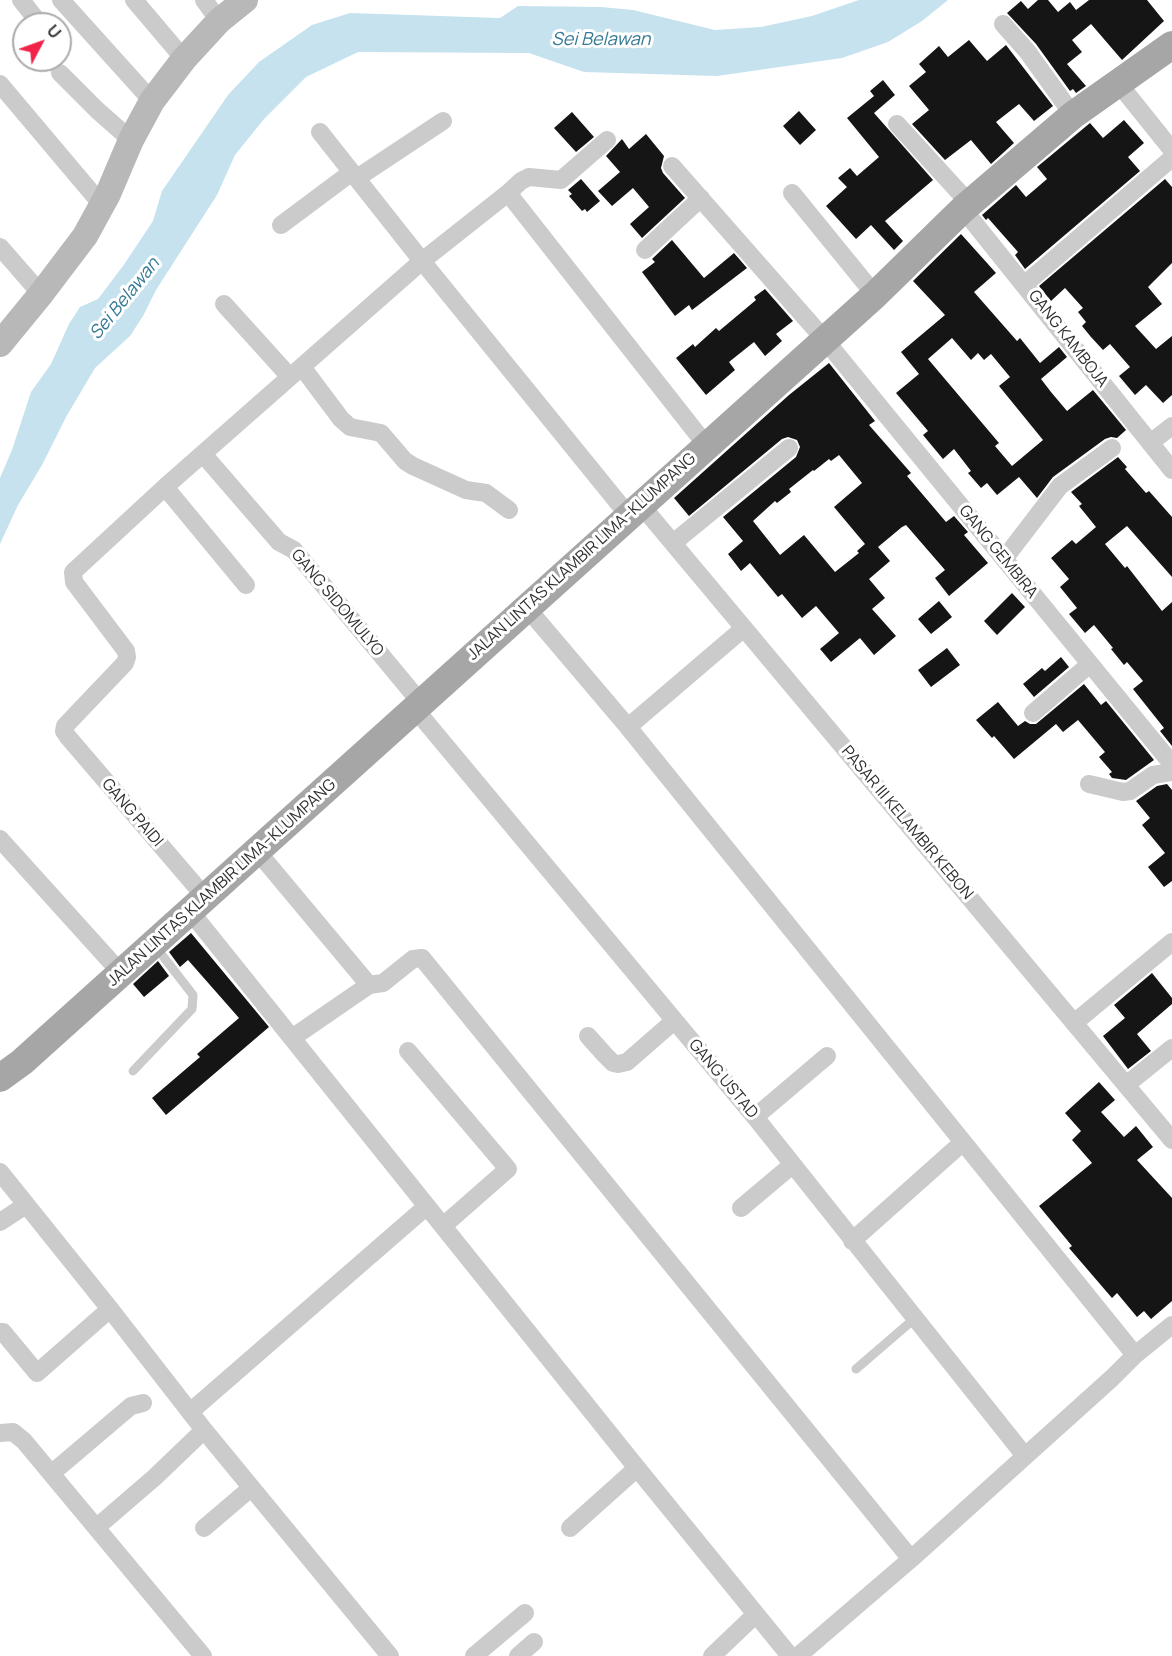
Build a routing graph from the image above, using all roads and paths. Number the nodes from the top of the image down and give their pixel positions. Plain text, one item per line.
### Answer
1 (21, 0) edge
2 (61, 0) edge
3 (134, 0) edge
4 (204, 0) edge
5 (245, 0) edge
6 (30, 12) edge
7 (219, 21) junction
8 (1003, 24) dead end
9 (1172, 45) edge
10 (184, 59) junction
11 (60, 74) dead end
12 (0, 84) edge
13 (1119, 84) junction
14 (152, 100) junction
15 (1073, 115) junction
16 (443, 121) dead end
17 (897, 124) dead end
18 (320, 132) dead end
19 (131, 140) junction
20 (607, 140) dead end
21 (1172, 150) edge
22 (1172, 158) edge
23 (672, 166) dead end
24 (354, 175) junction
25 (508, 193) junction
26 (792, 193) dead end
27 (701, 198) junction
28 (102, 205) junction
29 (966, 206) junction
30 (280, 225) dead end
31 (0, 247) edge
32 (645, 250) dead end
33 (422, 261) junction
34 (1025, 284) junction
35 (41, 294) junction
36 (875, 295) junction
37 (224, 304) dead end
38 (825, 340) junction
39 (0, 344) edge
40 (296, 372) junction
41 (1172, 426) edge
42 (1150, 443) junction
43 (706, 445) junction
44 (789, 448) dead end
45 (1112, 448) dead end
46 (203, 454) junction
47 (1172, 470) edge
48 (165, 487) junction
49 (509, 510) dead end
50 (635, 511) junction
51 (673, 543) junction
52 (1004, 559) junction
53 (246, 585) dead end
54 (527, 608) junction
55 (744, 628) junction
56 (1090, 664) junction
57 (418, 706) junction
58 (1033, 713) dead end
59 (628, 727) junction
60 (1172, 764) edge
61 (1172, 772) edge
62 (1089, 784) dead end
63 (0, 840) edge
64 (257, 851) junction
65 (197, 904) junction
66 (1172, 942) edge
67 (153, 944) junction
68 (121, 973) junction
69 (369, 985) junction
70 (674, 1021) junction
71 (1074, 1023) junction
72 (588, 1036) dead end
73 (292, 1038) junction
74 (1172, 1048) edge
75 (408, 1051) dead end
76 (827, 1056) dead end
77 (133, 1071) dead end
78 (0, 1078) edge
79 (1126, 1085) junction
80 (755, 1117) junction
81 (1172, 1140) edge
82 (962, 1143) junction
83 (792, 1165) junction
84 (0, 1172) edge
85 (26, 1205) junction
86 (427, 1206) junction
87 (741, 1208) dead end
88 (0, 1222) edge
89 (442, 1226) junction
90 (852, 1241) junction
91 (110, 1309) junction
92 (914, 1319) junction
93 (1172, 1325) edge
94 (0, 1332) edge
95 (1135, 1355) junction
96 (856, 1369) dead end
97 (143, 1403) dead end
98 (190, 1412) junction
99 (204, 1430) junction
100 (0, 1433) edge
101 (1025, 1456) junction
102 (637, 1468) junction
103 (52, 1473) junction
104 (251, 1488) junction
105 (97, 1527) junction
106 (204, 1528) dead end
107 (570, 1528) dead end
108 (911, 1559) junction
109 (525, 1613) dead end
110 (756, 1614) junction
111 (534, 1642) dead end
112 (203, 1656) edge
113 (390, 1656) edge
114 (474, 1656) edge
115 (518, 1656) edge
116 (712, 1656) edge
117 (790, 1656) edge
118 (798, 1656) edge

1 - 6 street
2 - 14 street
3 - 10 street
4 - 7 street
5 - 7 street
7 - 10 street
8 - 15 street
9 - 13 main road, JALAN LINTAS KLAMBIR LIMA–KLUMPANG
10 - 14 street
11 - 19 street
12 - 28 street
13 - 15 main road, JALAN LINTAS KLAMBIR LIMA–KLUMPANG
13 - 21 street
14 - 19 street
15 - 29 main road, JALAN LINTAS KLAMBIR LIMA–KLUMPANG
16 - 24 street
17 - 29 street, GANG KAMBOJA
18 - 24 street
19 - 28 street
20 - 25 street
22 - 34 street
23 - 27 street, GANG GEMBIRA
24 - 30 street
24 - 33 street
25 - 33 street
25 - 43 street
26 - 36 street
27 - 32 street
27 - 38 street, GANG GEMBIRA
28 - 35 street
29 - 34 street, GANG KAMBOJA
29 - 36 main road, JALAN LINTAS KLAMBIR LIMA–KLUMPANG
31 - 35 street
33 - 40 street
33 - 50 street
34 - 42 street, GANG KAMBOJA
35 - 39 street
36 - 38 main road, JALAN LINTAS KLAMBIR LIMA–KLUMPANG
37 - 40 street
38 - 43 main road, JALAN LINTAS KLAMBIR LIMA–KLUMPANG
38 - 52 street, GANG GEMBIRA
40 - 46 street
40 - 49 street
41 - 42 street
42 - 47 street, GANG KAMBOJA
43 - 50 main road, JALAN LINTAS KLAMBIR LIMA–KLUMPANG
44 - 51 street
45 - 52 street
46 - 48 street
46 - 57 street, GANG SIDOMULYO
48 - 53 street
48 - 65 street, GANG PAIDI
50 - 51 street, PASAR III KELAMBIR KEBON
50 - 54 main road, JALAN LINTAS KLAMBIR LIMA–KLUMPANG
51 - 55 street, PASAR III KELAMBIR KEBON
52 - 56 street, GANG GEMBIRA
54 - 57 main road, JALAN LINTAS KLAMBIR LIMA–KLUMPANG
54 - 59 street
55 - 59 street
55 - 71 street, PASAR III KELAMBIR KEBON
56 - 58 street
56 - 60 street, GANG GEMBIRA
57 - 64 main road, JALAN LINTAS KLAMBIR LIMA–KLUMPANG
57 - 70 street, GANG USTAD
59 - 82 street
61 - 62 street
63 - 68 street
64 - 65 main road, JALAN LINTAS KLAMBIR LIMA–KLUMPANG
64 - 69 street
65 - 67 main road, JALAN LINTAS KLAMBIR LIMA–KLUMPANG
65 - 73 street, GANG PAIDI
66 - 71 street
67 - 68 main road, JALAN LINTAS KLAMBIR LIMA–KLUMPANG
67 - 77 lane
68 - 78 main road, JALAN LINTAS KLAMBIR LIMA–KLUMPANG
69 - 73 street
69 - 108 street
70 - 72 street
70 - 80 street, GANG USTAD
71 - 79 street, PASAR III KELAMBIR KEBON
73 - 86 street, GANG PAIDI
74 - 79 street
75 - 89 street
76 - 80 street
79 - 81 street, PASAR III KELAMBIR KEBON
80 - 83 street, GANG USTAD
82 - 90 street
82 - 95 street
83 - 87 street
83 - 90 street, GANG USTAD
84 - 85 street
85 - 88 street
85 - 91 street
86 - 89 street, GANG PAIDI
86 - 98 street
89 - 102 street, GANG PAIDI
90 - 92 street, GANG USTAD
91 - 94 street
91 - 98 street
92 - 96 lane
92 - 101 street, GANG USTAD
93 - 95 street
95 - 101 street
97 - 103 street
98 - 99 street
99 - 104 street
99 - 105 street
100 - 103 street
101 - 108 street
102 - 107 street
102 - 110 street, GANG PAIDI
103 - 105 street
104 - 106 street
104 - 113 street
105 - 112 street
108 - 118 street
109 - 114 street
110 - 116 street
110 - 117 street, GANG PAIDI
111 - 115 street

